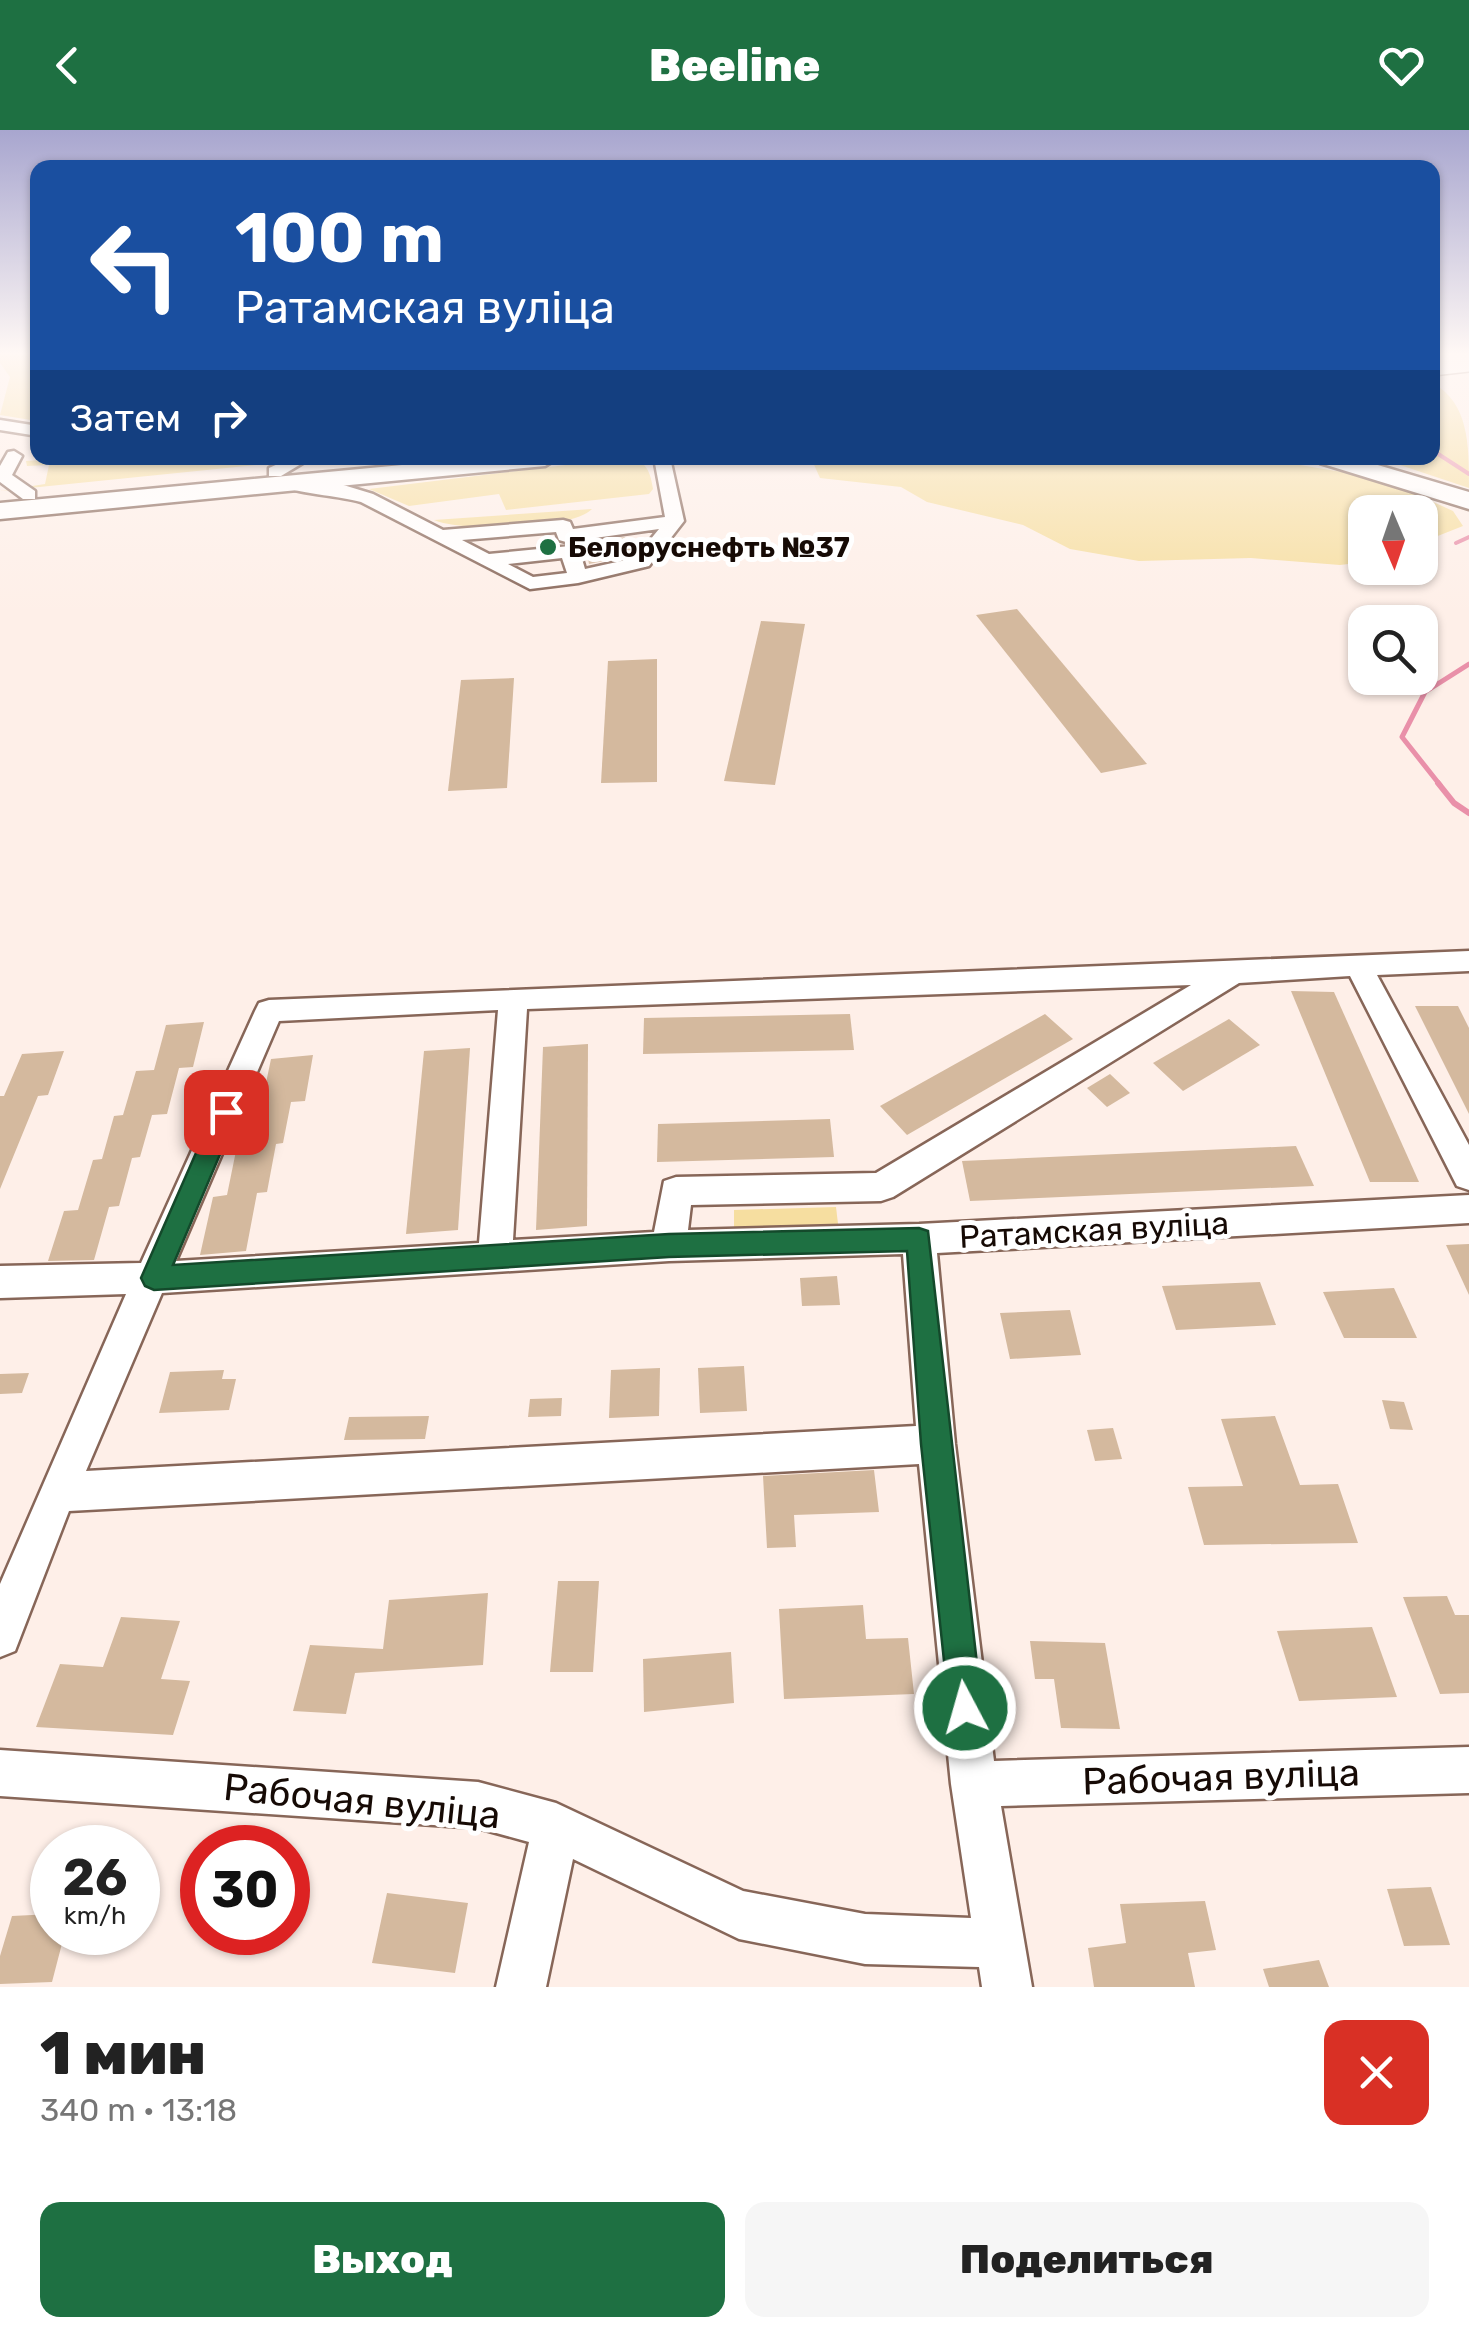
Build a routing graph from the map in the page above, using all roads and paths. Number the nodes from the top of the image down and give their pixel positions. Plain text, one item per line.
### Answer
1 (7, 456) edge
2 (296, 465) edge
3 (369, 465) edge
4 (457, 465) edge
5 (663, 465) edge
6 (1352, 465) edge
7 (282, 479) junction
8 (29, 495) junction
9 (0, 497) edge
10 (1469, 500) edge
11 (0, 511) edge
12 (675, 521) junction
13 (442, 536) junction
14 (568, 544) junction
15 (489, 560) junction
16 (578, 577) junction
17 (1469, 961) edge
18 (1357, 964) junction
19 (1232, 974) junction
20 (513, 998) junction
21 (1469, 1176) edge
22 (1469, 1209) edge
23 (919, 1239) junction
24 (669, 1246) junction
25 (494, 1257) junction
26 (154, 1278) junction
27 (0, 1282) edge
28 (936, 1444) junction
29 (58, 1492) junction
30 (0, 1636) edge
31 (1469, 1770) edge
32 (0, 1774) edge
33 (974, 1784) junction
34 (556, 1826) junction
35 (1004, 1965) edge
36 (521, 1987) edge

1 - 8 street
2 - 7 street
3 - 7 highway
4 - 7 highway
5 - 12 street
6 - 10 highway
7 - 8 highway
7 - 11 highway
7 - 13 street
8 - 9 highway
12 - 14 street
12 - 16 street
13 - 14 street
13 - 15 street
14 - 15 street
14 - 16 street
15 - 16 street
17 - 18 street
18 - 19 street
18 - 21 street
19 - 20 street
19 - 24 street
20 - 25 street
20 - 26 street
22 - 23 street, Ратамская вуліца
23 - 24 street, Ратамская вуліца
23 - 28 street
24 - 25 street, Ратамская вуліца
25 - 26 street, Ратамская вуліца
26 - 27 street, Ратамская вуліца
26 - 29 street
28 - 29 street
28 - 33 street
29 - 30 street
31 - 33 street, Рабочая вуліца
32 - 34 street, Рабочая вуліца
33 - 35 street
34 - 35 street, Рабочая вуліца
34 - 36 street

